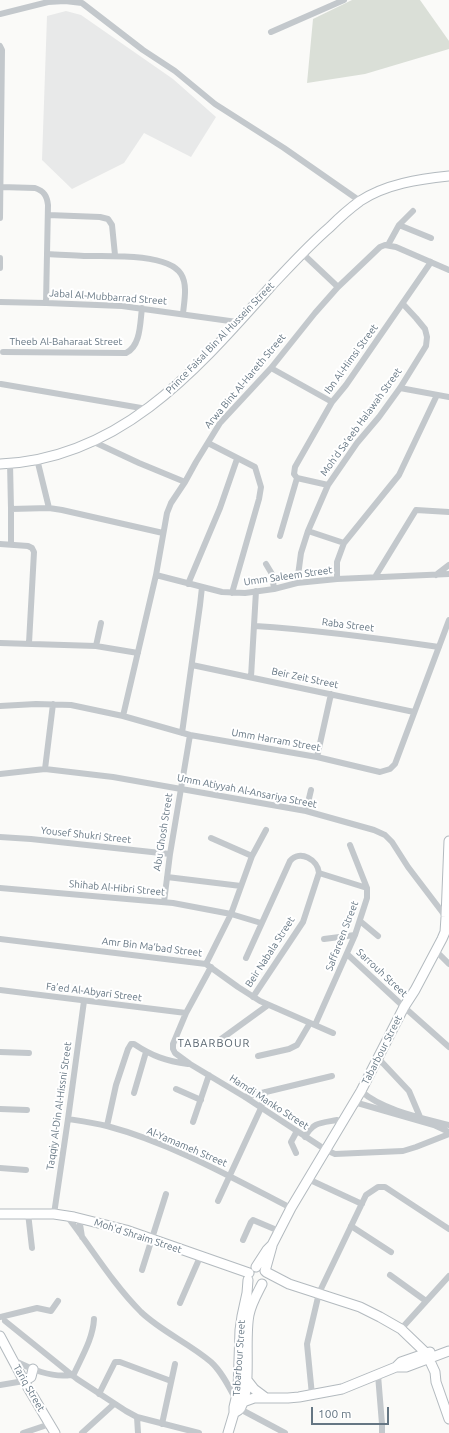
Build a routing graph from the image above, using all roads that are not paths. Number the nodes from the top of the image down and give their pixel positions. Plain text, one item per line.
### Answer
1 (344, 0) edge
2 (0, 14) edge
3 (271, 32) dead end
4 (0, 46) edge
5 (0, 105) edge
6 (449, 176) edge
7 (422, 179) junction
8 (449, 182) edge
9 (1, 187) junction
10 (360, 201) junction
11 (413, 211) dead end
12 (48, 215) junction
13 (0, 218) edge
14 (399, 225) junction
15 (431, 238) dead end
16 (388, 245) junction
17 (302, 253) junction
18 (47, 254) junction
19 (115, 255) junction
20 (0, 258) edge
21 (431, 262) junction
22 (0, 268) edge
23 (449, 270) edge
24 (338, 287) junction
25 (0, 302) edge
26 (46, 303) junction
27 (403, 304) junction
28 (142, 308) junction
29 (183, 314) junction
30 (237, 322) junction
31 (3, 352) dead end
32 (271, 368) junction
33 (1, 384) edge
34 (400, 388) junction
35 (437, 395) junction
36 (449, 397) edge
37 (332, 402) junction
38 (148, 409) junction
39 (94, 442) junction
40 (208, 443) junction
41 (237, 459) junction
42 (37, 460) junction
43 (10, 463) junction
44 (0, 464) edge
45 (295, 474) junction
46 (185, 482) junction
47 (328, 485) junction
48 (49, 508) junction
49 (11, 509) junction
50 (449, 512) edge
51 (308, 531) junction
52 (163, 533) junction
53 (280, 536) dead end
54 (344, 543) junction
55 (0, 544) edge
56 (12, 544) junction
57 (266, 564) dead end
58 (449, 565) edge
59 (449, 574) edge
60 (156, 575) junction
61 (435, 576) junction
62 (375, 577) junction
63 (337, 578) junction
64 (297, 583) junction
65 (188, 584) junction
66 (202, 587) junction
67 (274, 589) junction
68 (232, 592) junction
69 (256, 592) junction
70 (449, 620) edge
71 (101, 623) dead end
72 (254, 626) junction
73 (0, 643) edge
74 (29, 643) junction
75 (96, 646) junction
76 (439, 647) junction
77 (138, 653) junction
78 (192, 665) junction
79 (251, 677) junction
80 (331, 694) junction
81 (53, 704) junction
82 (0, 706) edge
83 (414, 712) junction
84 (123, 716) junction
85 (182, 733) junction
86 (190, 735) junction
87 (317, 758) junction
88 (45, 770) junction
89 (0, 774) edge
90 (180, 789) junction
91 (310, 790) dead end
92 (306, 811) junction
93 (266, 830) dead end
94 (0, 837) edge
95 (210, 838) dead end
96 (449, 842) edge
97 (350, 845) dead end
98 (170, 854) junction
99 (252, 856) junction
100 (319, 873) junction
101 (166, 877) junction
102 (240, 886) junction
103 (0, 888) edge
104 (367, 888) junction
105 (448, 894) edge
106 (164, 902) junction
107 (231, 914) junction
108 (446, 917) junction
109 (360, 921) junction
110 (261, 923) junction
111 (355, 935) junction
112 (378, 936) dead end
113 (0, 939) edge
114 (324, 939) dead end
115 (347, 954) junction
116 (443, 956) edge
117 (246, 958) dead end
118 (449, 964) edge
119 (209, 965) junction
120 (0, 990) edge
121 (253, 997) junction
122 (84, 1000) junction
123 (268, 1005) junction
124 (404, 1007) junction
125 (186, 1013) junction
126 (312, 1024) junction
127 (333, 1033) dead end
128 (217, 1042) dead end
129 (449, 1047) edge
130 (0, 1052) edge
131 (146, 1052) junction
132 (29, 1053) dead end
133 (258, 1056) dead end
134 (378, 1058) junction
135 (190, 1064) junction
136 (209, 1075) junction
137 (332, 1076) dead end
138 (176, 1089) dead end
139 (361, 1091) junction
140 (265, 1092) junction
141 (134, 1093) dead end
142 (245, 1097) junction
143 (201, 1100) junction
144 (354, 1102) junction
145 (261, 1108) junction
146 (0, 1109) edge
147 (27, 1110) dead end
148 (420, 1117) junction
149 (68, 1119) junction
150 (337, 1120) dead end
151 (193, 1122) dead end
152 (449, 1125) edge
153 (107, 1126) junction
154 (296, 1131) junction
155 (449, 1133) edge
156 (305, 1137) junction
157 (326, 1150) junction
158 (296, 1153) dead end
159 (0, 1168) edge
160 (26, 1170) dead end
161 (229, 1176) junction
162 (308, 1179) junction
163 (166, 1194) dead end
164 (218, 1201) dead end
165 (362, 1204) junction
166 (291, 1208) junction
167 (28, 1213) junction
168 (0, 1214) edge
169 (54, 1214) junction
170 (66, 1215) junction
171 (79, 1218) junction
172 (351, 1226) junction
173 (449, 1228) edge
174 (279, 1231) junction
175 (82, 1237) junction
176 (152, 1239) junction
177 (243, 1240) dead end
178 (272, 1245) junction
179 (32, 1248) dead end
180 (391, 1252) dead end
181 (200, 1257) junction
182 (142, 1270) dead end
183 (251, 1273) junction
184 (390, 1275) dead end
185 (449, 1276) edge
186 (265, 1277) junction
187 (319, 1293) junction
188 (426, 1301) junction
189 (58, 1302) dead end
190 (180, 1303) dead end
191 (94, 1319) dead end
192 (4, 1320) edge
193 (401, 1329) junction
194 (1, 1340) edge
195 (449, 1345) edge
196 (449, 1352) edge
197 (425, 1356) junction
198 (13, 1360) junction
199 (175, 1364) dead end
200 (33, 1369) junction
201 (72, 1375) junction
202 (378, 1375) junction
203 (247, 1380) junction
204 (24, 1381) junction
205 (172, 1381) junction
206 (0, 1384) edge
207 (100, 1394) junction
208 (312, 1395) junction
209 (266, 1398) junction
210 (114, 1404) junction
211 (237, 1406) junction
212 (137, 1418) junction
213 (449, 1419) edge
214 (50, 1424) junction
215 (162, 1424) junction
216 (23, 1433) edge
217 (55, 1433) edge
218 (82, 1433) edge
219 (138, 1433) edge
220 (199, 1433) edge
221 (228, 1433) edge
222 (284, 1433) edge
223 (382, 1433) edge

1 - 3 street
2 - 10 street
4 - 5 street
5 - 9 street
6 - 7 street, Prince Faisal Bin Al Hussein Street
7 - 8 street, Prince Faisal Bin Al Hussein Street
7 - 10 street, Prince Faisal Bin Al Hussein Street
9 - 12 street
9 - 13 street
10 - 17 street, Prince Faisal Bin Al Hussein Street
11 - 14 street
12 - 18 street
12 - 19 street
14 - 15 street
14 - 16 street
16 - 21 street
16 - 24 street, Arwa Bint Al-Hareth Street
17 - 24 street
17 - 30 street, Prince Faisal Bin Al Hussein Street
18 - 19 street
18 - 26 street
19 - 29 street
20 - 22 street
21 - 23 street
21 - 27 street, Ibn Al-Himsi Street
24 - 32 street, Arwa Bint Al-Hareth Street
25 - 26 street, Jabal Al-Mubbarrad Street
26 - 28 street, Jabal Al-Mubbarrad Street
27 - 34 street, Moh’d Sa’eeb Halawah Street
27 - 37 street, Ibn Al-Himsi Street
28 - 29 street, Jabal Al-Mubbarrad Street
28 - 31 street, Theeb Al-Baharaat Street
29 - 30 street, Jabal Al-Mubbarrad Street
30 - 38 street, Prince Faisal Bin Al Hussein Street
32 - 37 street
32 - 40 street, Arwa Bint Al-Hareth Street
33 - 38 street
34 - 35 street
34 - 47 street, Moh’d Sa’eeb Halawah Street
35 - 36 street
35 - 54 street
37 - 45 street, Ibn Al-Himsi Street
38 - 39 street, Prince Faisal Bin Al Hussein Street
39 - 42 street, Prince Faisal Bin Al Hussein Street
39 - 46 street
40 - 41 street
40 - 46 street, Arwa Bint Al-Hareth Street
41 - 65 street
41 - 68 street
42 - 43 street, Prince Faisal Bin Al Hussein Street
42 - 48 street
43 - 44 street, Prince Faisal Bin Al Hussein Street
43 - 49 street
45 - 47 street
45 - 53 street, Ibn Al-Himsi Street
46 - 52 street, Arwa Bint Al-Hareth Street
47 - 51 street, Moh’d Sa’eeb Halawah Street
48 - 49 street
48 - 52 street
49 - 56 street
50 - 62 street
51 - 54 street
51 - 64 street, Moh’d Sa’eeb Halawah Street
52 - 60 street, Arwa Bint Al-Hareth Street
54 - 63 street
55 - 56 street
56 - 74 street
57 - 67 street
58 - 61 street
59 - 61 street, Umm Saleem Street
60 - 65 street, Umm Saleem Street
60 - 77 street, Arwa Bint Al-Hareth Street
61 - 62 street, Umm Saleem Street
62 - 63 street, Umm Saleem Street
63 - 64 street, Umm Saleem Street
64 - 67 street, Umm Saleem Street
65 - 66 street, Umm Saleem Street
66 - 68 street, Umm Saleem Street
66 - 78 street
67 - 69 street, Umm Saleem Street
68 - 69 street, Umm Saleem Street
69 - 72 street
70 - 76 street, Umm Harram Street
71 - 75 street
72 - 76 street, Raba Street
72 - 79 street
73 - 74 street
74 - 75 street
75 - 77 street
76 - 83 street, Umm Harram Street
77 - 84 street, Arwa Bint Al-Hareth Street
78 - 79 street, Beir Zeit Street
78 - 85 street
79 - 80 street, Beir Zeit Street
80 - 83 street, Beir Zeit Street
80 - 87 street
81 - 82 street, Umm Harram Street
81 - 84 street, Umm Harram Street
81 - 88 street
83 - 87 street, Umm Harram Street
84 - 85 street, Umm Harram Street
85 - 86 street, Umm Harram Street
86 - 87 street, Umm Harram Street
86 - 90 street, Abu Ghosh Street
88 - 89 street, Umm Atiyyah Al-Ansariya Street
88 - 90 street, Umm Atiyyah Al-Ansariya Street
90 - 92 street, Umm Atiyyah Al-Ansariya Street
90 - 98 street, Abu Ghosh Street
91 - 92 street
92 - 108 street, Umm Atiyyah Al-Ansariya Street
93 - 99 street, Hamdi Manko Street
94 - 98 street, Yousef Shukri Street
95 - 99 street
96 - 105 street, Tabarbour Street
97 - 104 street
98 - 101 street, Abu Ghosh Street
99 - 102 street, Hamdi Manko Street
100 - 104 street
100 - 110 street
100 - 121 street, Beir Nabala Street
101 - 102 street
101 - 106 street, Abu Ghosh Street
102 - 107 street, Hamdi Manko Street
103 - 106 street, Shihab Al-Hibri Street
104 - 109 street, Saffareen Street
105 - 108 street, Tabarbour Street
106 - 107 street, Shihab Al-Hibri Street
107 - 110 street
107 - 119 street, Hamdi Manko Street
108 - 116 street, Tabarbour Street
109 - 111 street, Saffareen Street
109 - 112 street
110 - 117 street
111 - 114 street
111 - 115 street, Saffareen Street
113 - 119 street, Amr Bin Ma’bad Street
115 - 124 street, Sarrouh Street
115 - 126 street, Saffareen Street
116 - 118 street
116 - 124 street, Tabarbour Street
119 - 121 street, Amr Bin Ma’bad Street
119 - 125 street, Hamdi Manko Street
120 - 122 street, Fa’ed Al-Abyari Street
121 - 123 street, Amr Bin Ma’bad Street
122 - 125 street, Fa’ed Al-Abyari Street
122 - 149 street, Taqqiy Al-Din Al-Hissni Street
123 - 126 street, Amr Bin Ma’bad Street
123 - 128 street
124 - 129 street, Sarrouh Street
124 - 134 street, Tabarbour Street
125 - 135 street, Hamdi Manko Street
126 - 127 street, Amr Bin Ma’bad Street
126 - 133 street, Saffareen Street
130 - 132 street
131 - 135 street
131 - 141 street
131 - 153 street
134 - 139 street, Tabarbour Street
134 - 148 street
135 - 136 street, Hamdi Manko Street
136 - 142 street, Hamdi Manko Street
136 - 143 street
137 - 140 street
138 - 143 street
139 - 144 street, Tabarbour Street
139 - 148 street
140 - 142 street
140 - 145 street
142 - 145 street, Hamdi Manko Street
143 - 151 street
144 - 155 street
144 - 157 street, Tabarbour Street
145 - 154 street, Hamdi Manko Street
145 - 161 street
146 - 147 street
148 - 152 street
149 - 153 street, Al-Yamameh Street
149 - 169 street, Taqqiy Al-Din Al-Hissni Street
150 - 156 street
153 - 161 street, Al-Yamameh Street
154 - 156 street, Hamdi Manko Street
154 - 158 street
155 - 157 street, Hamdi Manko Street
156 - 157 street, Hamdi Manko Street
157 - 162 street, Tabarbour Street
159 - 160 street
161 - 164 street
161 - 166 street, Al-Yamameh Street
162 - 165 street
162 - 166 street, Tabarbour Street
163 - 176 street
165 - 172 street
165 - 173 street
166 - 174 street, Tabarbour Street
167 - 168 street, Moh'd Shraim Street
167 - 169 street, Moh'd Shraim Street
167 - 179 street
169 - 170 street, Moh'd Shraim Street
170 - 171 street, Moh'd Shraim Street
170 - 175 street
171 - 175 street
171 - 176 street, Moh'd Shraim Street
172 - 180 street
172 - 187 street
174 - 177 street
174 - 178 street, Tabarbour Street
175 - 211 street
176 - 181 street, Moh'd Shraim Street
176 - 182 street
178 - 183 street, Tabarbour Street
178 - 186 street, Tabarbour Street
181 - 183 street, Moh'd Shraim Street
181 - 190 street
183 - 186 street
183 - 186 street
183 - 211 street, Tabarbour Street
184 - 188 street
185 - 188 street
186 - 187 street
186 - 203 street, Tabarbour Street
187 - 193 street
187 - 208 street
188 - 193 street
189 - 192 street
191 - 201 street
192 - 201 street
193 - 197 street
194 - 198 street, Tariq Street
195 - 197 street
196 - 197 street
197 - 202 street
197 - 213 street
198 - 200 street
198 - 204 street, Tariq Street
199 - 205 street
200 - 201 street
200 - 204 street
201 - 207 street
202 - 208 street
202 - 223 street
203 - 209 street
203 - 211 street, Tabarbour Street
204 - 206 street
204 - 214 street, Tariq Street
205 - 207 street
205 - 215 street
207 - 210 street
208 - 209 street
209 - 211 street
210 - 212 street
210 - 218 street
211 - 221 street, Tabarbour Street
211 - 222 street
212 - 215 street
212 - 219 street
214 - 216 street
214 - 217 street, Tariq Street
215 - 220 street

